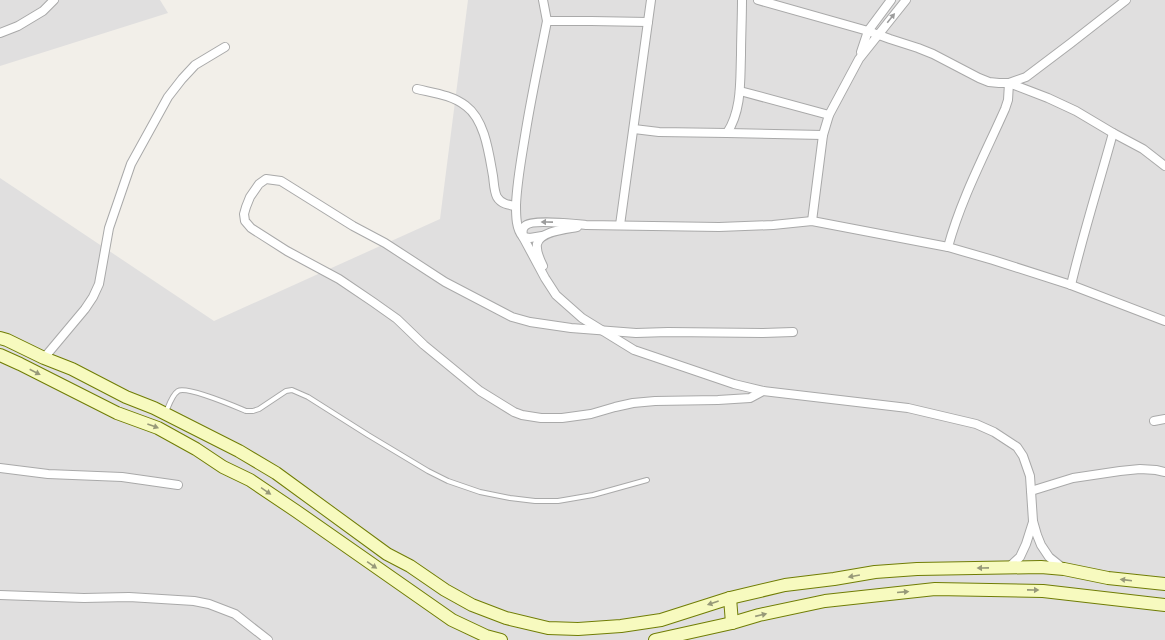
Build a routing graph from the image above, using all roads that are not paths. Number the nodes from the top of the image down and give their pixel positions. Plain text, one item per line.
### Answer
1 (54, 0) edge
2 (543, 0) edge
3 (651, 0) edge
4 (742, 0) edge
5 (758, 0) edge
6 (892, 0) edge
7 (906, 0) edge
8 (1126, 0) edge
9 (547, 21) junction
10 (648, 22) junction
11 (868, 31) junction
12 (0, 33) edge
13 (877, 35) junction
14 (225, 47) dead end
15 (859, 59) junction
16 (1009, 83) junction
17 (417, 89) dead end
18 (740, 91) junction
19 (830, 116) junction
20 (634, 129) junction
21 (727, 133) junction
22 (1113, 133) junction
23 (823, 135) junction
24 (1165, 166) edge
25 (516, 206) junction
26 (812, 221) junction
27 (531, 223) junction
28 (586, 225) junction
29 (620, 225) junction
30 (542, 236) junction
31 (524, 237) junction
32 (948, 247) junction
33 (1071, 285) junction
34 (556, 296) junction
35 (1165, 321) edge
36 (602, 331) junction
37 (793, 332) dead end
38 (0, 338) edge
39 (0, 355) edge
40 (44, 358) junction
41 (98, 382) junction
42 (763, 392) junction
43 (90, 400) junction
44 (165, 414) junction
45 (1165, 419) edge
46 (1154, 421) dead end
47 (0, 468) edge
48 (1165, 472) edge
49 (647, 480) dead end
50 (178, 486) dead end
51 (1032, 491) junction
52 (1033, 521) junction
53 (1008, 568) junction
54 (1064, 569) junction
55 (1165, 584) edge
56 (0, 594) edge
57 (730, 598) junction
58 (1165, 605) edge
59 (732, 623) junction
60 (268, 640) edge
61 (501, 640) edge
62 (655, 640) edge

1 - 12 street
2 - 9 street
3 - 10 street
4 - 18 street
5 - 11 street
6 - 11 street
13 -> 7 street
8 - 16 street
9 - 10 street
9 - 25 street
10 - 20 street
11 - 13 street
11 - 15 street
13 - 15 street
13 - 16 street
14 - 40 street
15 - 19 street
16 - 22 street
16 - 32 street
17 - 25 street
18 - 19 street
18 - 21 street
19 - 23 street
20 - 21 street
20 - 29 street
21 - 23 street
22 - 24 street
22 - 33 street
23 - 26 street
25 - 27 street
25 - 31 street
26 - 29 street
26 - 32 street
28 -> 27 street
27 - 31 street
28 - 29 street
28 - 30 street
30 - 31 street
30 - 34 street
31 - 34 street
32 - 33 street
33 - 35 street
34 - 36 street
36 - 37 street
36 - 42 street
36 - 42 street
38 - 40 main road
39 -> 43 main road
40 - 41 main road
41 - 43 main road
41 - 44 main road
42 - 51 street
43 -> 61 main road
44 - 49 lane
57 -> 44 main road
45 - 46 street
47 - 50 street
48 - 51 street
51 - 52 street
52 - 53 street
52 - 54 street
53 - 54 main road
53 -> 57 main road
55 -> 54 main road
56 - 60 street
57 - 59 main road
59 -> 58 main road
59 - 62 main road

